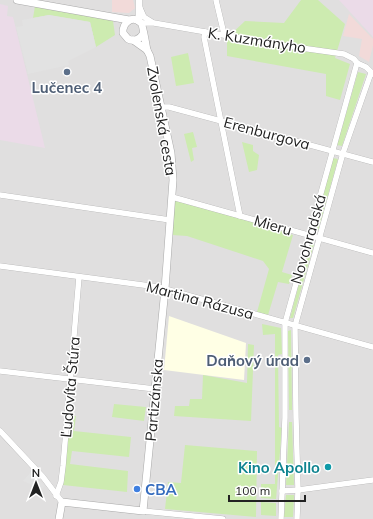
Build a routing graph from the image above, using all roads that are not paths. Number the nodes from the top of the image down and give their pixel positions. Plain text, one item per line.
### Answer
1 (17, 0) edge
2 (216, 0) edge
3 (139, 4) edge
4 (114, 17) junction
5 (131, 20) junction
6 (154, 23) junction
7 (123, 27) junction
8 (142, 27) junction
9 (204, 32) junction
10 (224, 34) junction
11 (133, 40) junction
12 (147, 50) junction
13 (357, 63) junction
14 (372, 73) edge
15 (162, 107) junction
16 (221, 121) junction
17 (332, 150) junction
18 (343, 153) junction
19 (373, 162) edge
20 (0, 195) edge
21 (172, 197) junction
22 (240, 216) junction
23 (170, 220) junction
24 (309, 236) junction
25 (319, 238) junction
26 (373, 253) edge
27 (0, 266) edge
28 (79, 277) junction
29 (164, 289) junction
30 (285, 323) junction
31 (295, 326) junction
32 (373, 347) edge
33 (0, 371) edge
34 (70, 379) junction
35 (155, 389) junction
36 (296, 417) junction
37 (285, 418) junction
38 (0, 431) edge
39 (373, 480) edge
40 (298, 490) junction
41 (282, 491) junction
42 (56, 496) junction
43 (62, 502) junction
44 (143, 511) junction
45 (59, 519) edge
46 (223, 519) edge
47 (281, 519) edge
48 (297, 519) edge

1 - 4 street
2 - 10 street
3 - 5 street
3 - 6 street
3 - 8 street, Zvolenská cesta
4 - 5 street
4 - 7 street
5 - 7 street
5 - 8 street
6 - 8 street
6 - 9 street, K. Kuzmányho
7 - 11 street, Zvolenská cesta
8 - 11 street
8 - 12 street, Zvolenská cesta
9 - 10 street, K. Kuzmányho
9 - 16 street
10 - 13 street, K. Kuzmányho
11 - 12 street, Zvolenská cesta
12 - 15 street, Zvolenská cesta
13 - 14 street, K. Kuzmányho
13 - 17 street, Novohradská
14 - 18 street, Novohradská
15 - 16 street, Erenburgova
15 - 21 street, Zvolenská cesta
16 - 17 street, Erenburgova
16 - 22 street
17 - 18 street, Erenburgova
17 - 24 street, Novohradská
18 - 19 street, Erenburgova
18 - 25 street, Novohradská
20 - 23 street
21 - 22 street, Mieru
21 - 23 street, Zvolenská cesta
22 - 24 street, Mieru
23 - 29 street, Zvolenská cesta
24 - 25 street, Mieru
24 - 30 street, Novohradská
25 - 26 street, Mieru
25 - 31 street, Novohradská
27 - 28 street, Martina Rázusa
28 - 29 street, Martina Rázusa
28 - 34 street, Ľudovíta Štúra
29 - 30 street, Martina Rázusa
29 - 35 street, Partizánska
30 - 31 street, Martina Rázusa
30 - 37 street, Novohradská
31 - 32 street, Martina Rázusa
31 - 36 street, Novohradská
33 - 34 street
34 - 35 street
34 - 42 street, Ľudovíta Štúra
35 - 44 street, Partizánska
36 - 37 street
36 - 40 street, Novohradská
37 - 41 street, Novohradská
38 - 42 street
39 - 40 street
40 - 41 street
40 - 48 street, Novohradská
41 - 47 street, Novohradská
42 - 43 street
43 - 44 street
43 - 45 street
44 - 46 street

